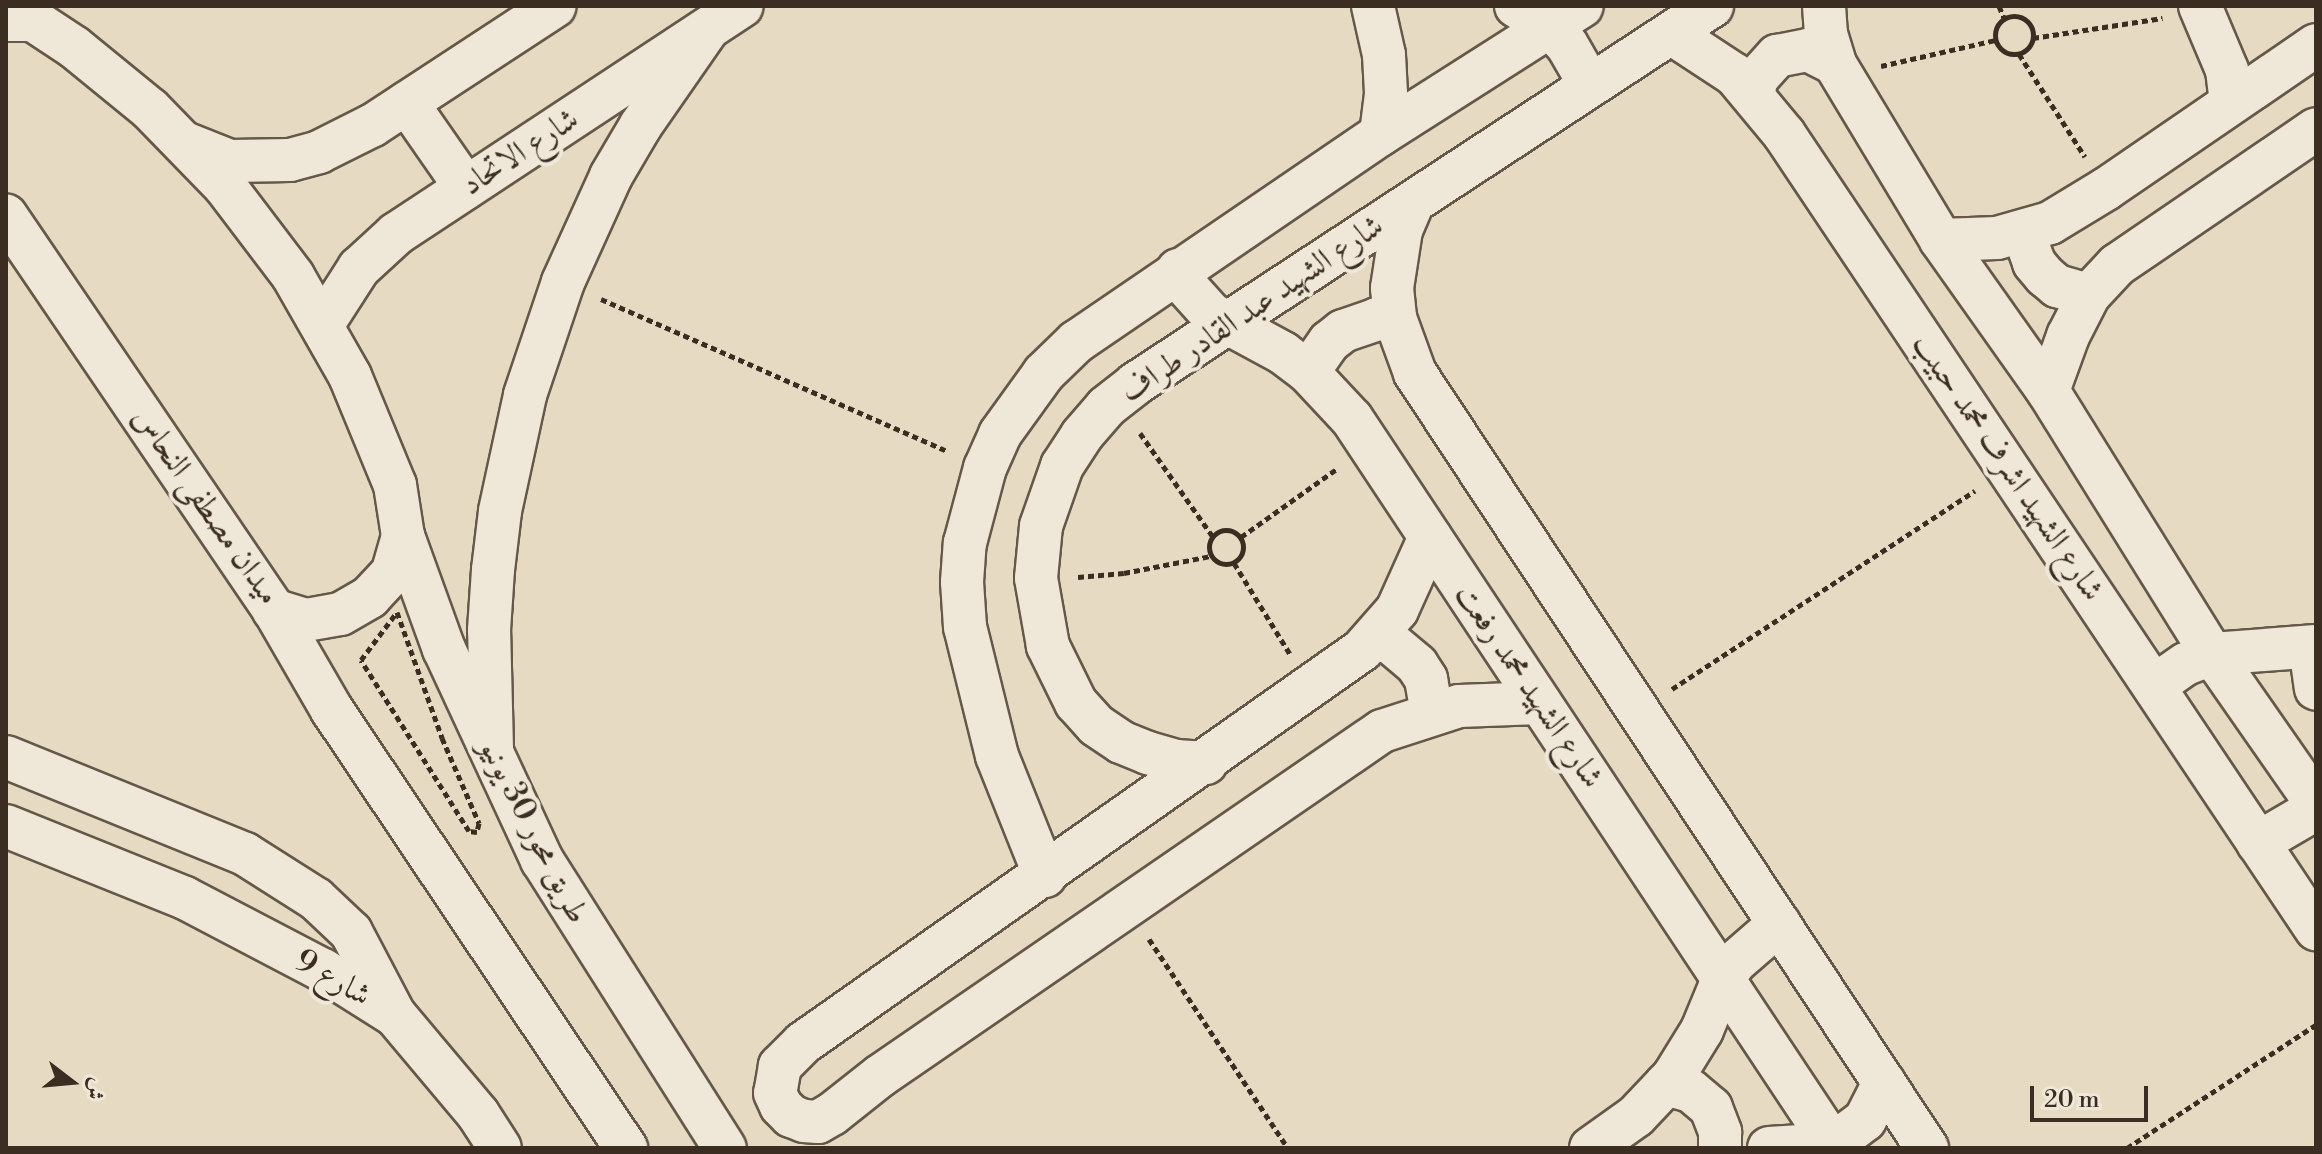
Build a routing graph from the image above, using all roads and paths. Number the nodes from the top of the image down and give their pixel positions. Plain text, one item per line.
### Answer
1 (555, 6) edge
2 (742, 6) edge
3 (1373, 6) edge
4 (1516, 6) edge
5 (1712, 6) edge
6 (1824, 6) edge
7 (1999, 6) edge
8 (2212, 8) edge
9 (20, 15) edge
10 (1567, 17) edge
11 (2004, 18) junction
12 (707, 30) junction
13 (1671, 33) junction
14 (2033, 38) junction
15 (1995, 40) junction
16 (2316, 45) edge
17 (2019, 54) junction
18 (1838, 69) junction
19 (1590, 85) junction
20 (1753, 94) junction
21 (407, 103) junction
22 (2231, 103) junction
23 (2316, 129) edge
24 (1381, 134) junction
25 (185, 144) junction
26 (466, 188) junction
27 (2106, 189) junction
28 (1413, 202) junction
29 (6, 216) edge
30 (2023, 232) junction
31 (1941, 240) junction
32 (1178, 270) junction
33 (563, 282) junction
34 (2089, 295) junction
35 (1395, 318) junction
36 (1227, 323) junction
37 (323, 324) junction
38 (1308, 372) junction
39 (2048, 391) junction
40 (1116, 399) junction
41 (1369, 446) junction
42 (985, 468) junction
43 (2009, 469) junction
44 (403, 536) junction
45 (1213, 537) junction
46 (1241, 537) junction
47 (1430, 537) junction
48 (1211, 556) junction
49 (1234, 563) junction
50 (1036, 578) junction
51 (274, 610) junction
52 (1374, 638) junction
53 (2313, 646) edge
54 (2212, 654) junction
55 (2154, 686) junction
56 (1311, 688) junction
57 (2316, 689) edge
58 (1540, 703) junction
59 (1637, 711) junction
60 (1432, 712) junction
61 (492, 749) junction
62 (6, 757) edge
63 (1206, 763) junction
64 (2316, 806) edge
65 (6, 826) edge
66 (469, 831) joint
67 (2258, 843) junction
68 (1045, 876) junction
69 (1126, 905) junction
70 (1779, 924) junction
71 (2316, 929) edge
72 (1723, 979) junction
73 (394, 1014) junction
74 (2316, 1025) edge
75 (1884, 1083) junction
76 (1666, 1084) junction
77 (1834, 1146) edge
78 (500, 1148) edge
79 (626, 1148) edge
80 (725, 1148) edge
81 (1288, 1148) edge
82 (1591, 1148) edge
83 (1720, 1148) edge
84 (1769, 1148) edge
85 (1927, 1148) edge
86 (2127, 1148) edge

1 - 21 street
2 - 12 street, شارع الاتحاد
3 - 24 street
4 - 10 street
5 - 13 street, شارع الشهيد عبد القادر طراف
6 - 18 street
7 - 11 path
8 - 14 path
8 - 22 street
9 - 25 street, ميدان مصطفى النحاس
10 - 19 street
10 - 24 street
11 - 14 path
11 - 15 path
12 - 26 street, شارع الاتحاد
12 - 33 street
13 - 19 street, شارع الشهيد عبد القادر طراف
13 - 20 street, شارع الشهيد اشرف محمد حبيب
14 - 17 path
15 - 17 path
15 - 18 path
16 - 22 street
17 - 27 path
18 - 20 street
18 - 31 street
19 - 28 street, شارع الشهيد عبد القادر طراف
20 - 43 street, شارع الشهيد اشرف محمد حبيب
21 - 25 street
21 - 26 street
22 - 27 street
23 - 34 street
24 - 32 street
25 - 37 street, ميدان مصطفى النحاس
26 - 37 street, شارع الاتحاد
27 - 30 street
28 - 35 street
28 - 36 street, شارع الشهيد عبد القادر طراف
29 - 51 street, ميدان مصطفى النحاس
30 - 31 street
30 - 34 street
31 - 39 street
32 - 36 street, شارع الشهيد محمد رفعت
32 - 42 street
33 - 42 path
33 - 61 street
34 - 39 street
35 - 38 street
35 - 59 street
36 - 38 street, شارع الشهيد محمد رفعت
36 - 40 street, شارع الشهيد عبد القادر طراف
37 - 44 street, ميدان مصطفى النحاس
38 - 41 street, شارع الشهيد محمد رفعت
39 - 54 street
40 - 45 path
40 - 50 street, شارع الشهيد عبد القادر طراف
41 - 46 path
41 - 47 street, شارع الشهيد محمد رفعت
42 - 68 street
43 - 55 street, شارع الشهيد اشرف محمد حبيب
43 - 59 path
44 - 51 street, ميدان مصطفى النحاس
44 - 61 street, طريق محور 30 يونيو
45 - 46 path
45 - 48 path
46 - 49 path
47 - 52 street
47 - 58 street, شارع الشهيد محمد رفعت
48 - 49 path
48 - 50 path
49 - 56 path
50 - 63 street, شارع الشهيد عبد القادر طراف
51 - 79 street
52 - 56 street
52 - 60 street
53 - 54 street
53 - 57 street
54 - 55 street
54 - 64 street
55 - 67 street, شارع الشهيد اشرف محمد حبيب
56 - 63 street
58 - 60 street
58 - 72 street, شارع الشهيد محمد رفعت
59 - 70 street
60 - 69 street
61 - 80 street, طريق محور 30 يونيو
62 - 73 street, شارع 9
63 - 68 street
64 - 67 street
65 - 73 street, شارع 9
66 - 66 path
67 - 71 street, شارع الشهيد اشرف محمد حبيب
68 - 69 street
69 - 81 path
70 - 72 street
70 - 75 street
72 - 76 street
72 - 77 street, شارع الشهيد محمد رفعت
73 - 78 street
74 - 86 path
75 - 77 street
75 - 85 street
76 - 82 street
76 - 83 street
77 - 84 street

